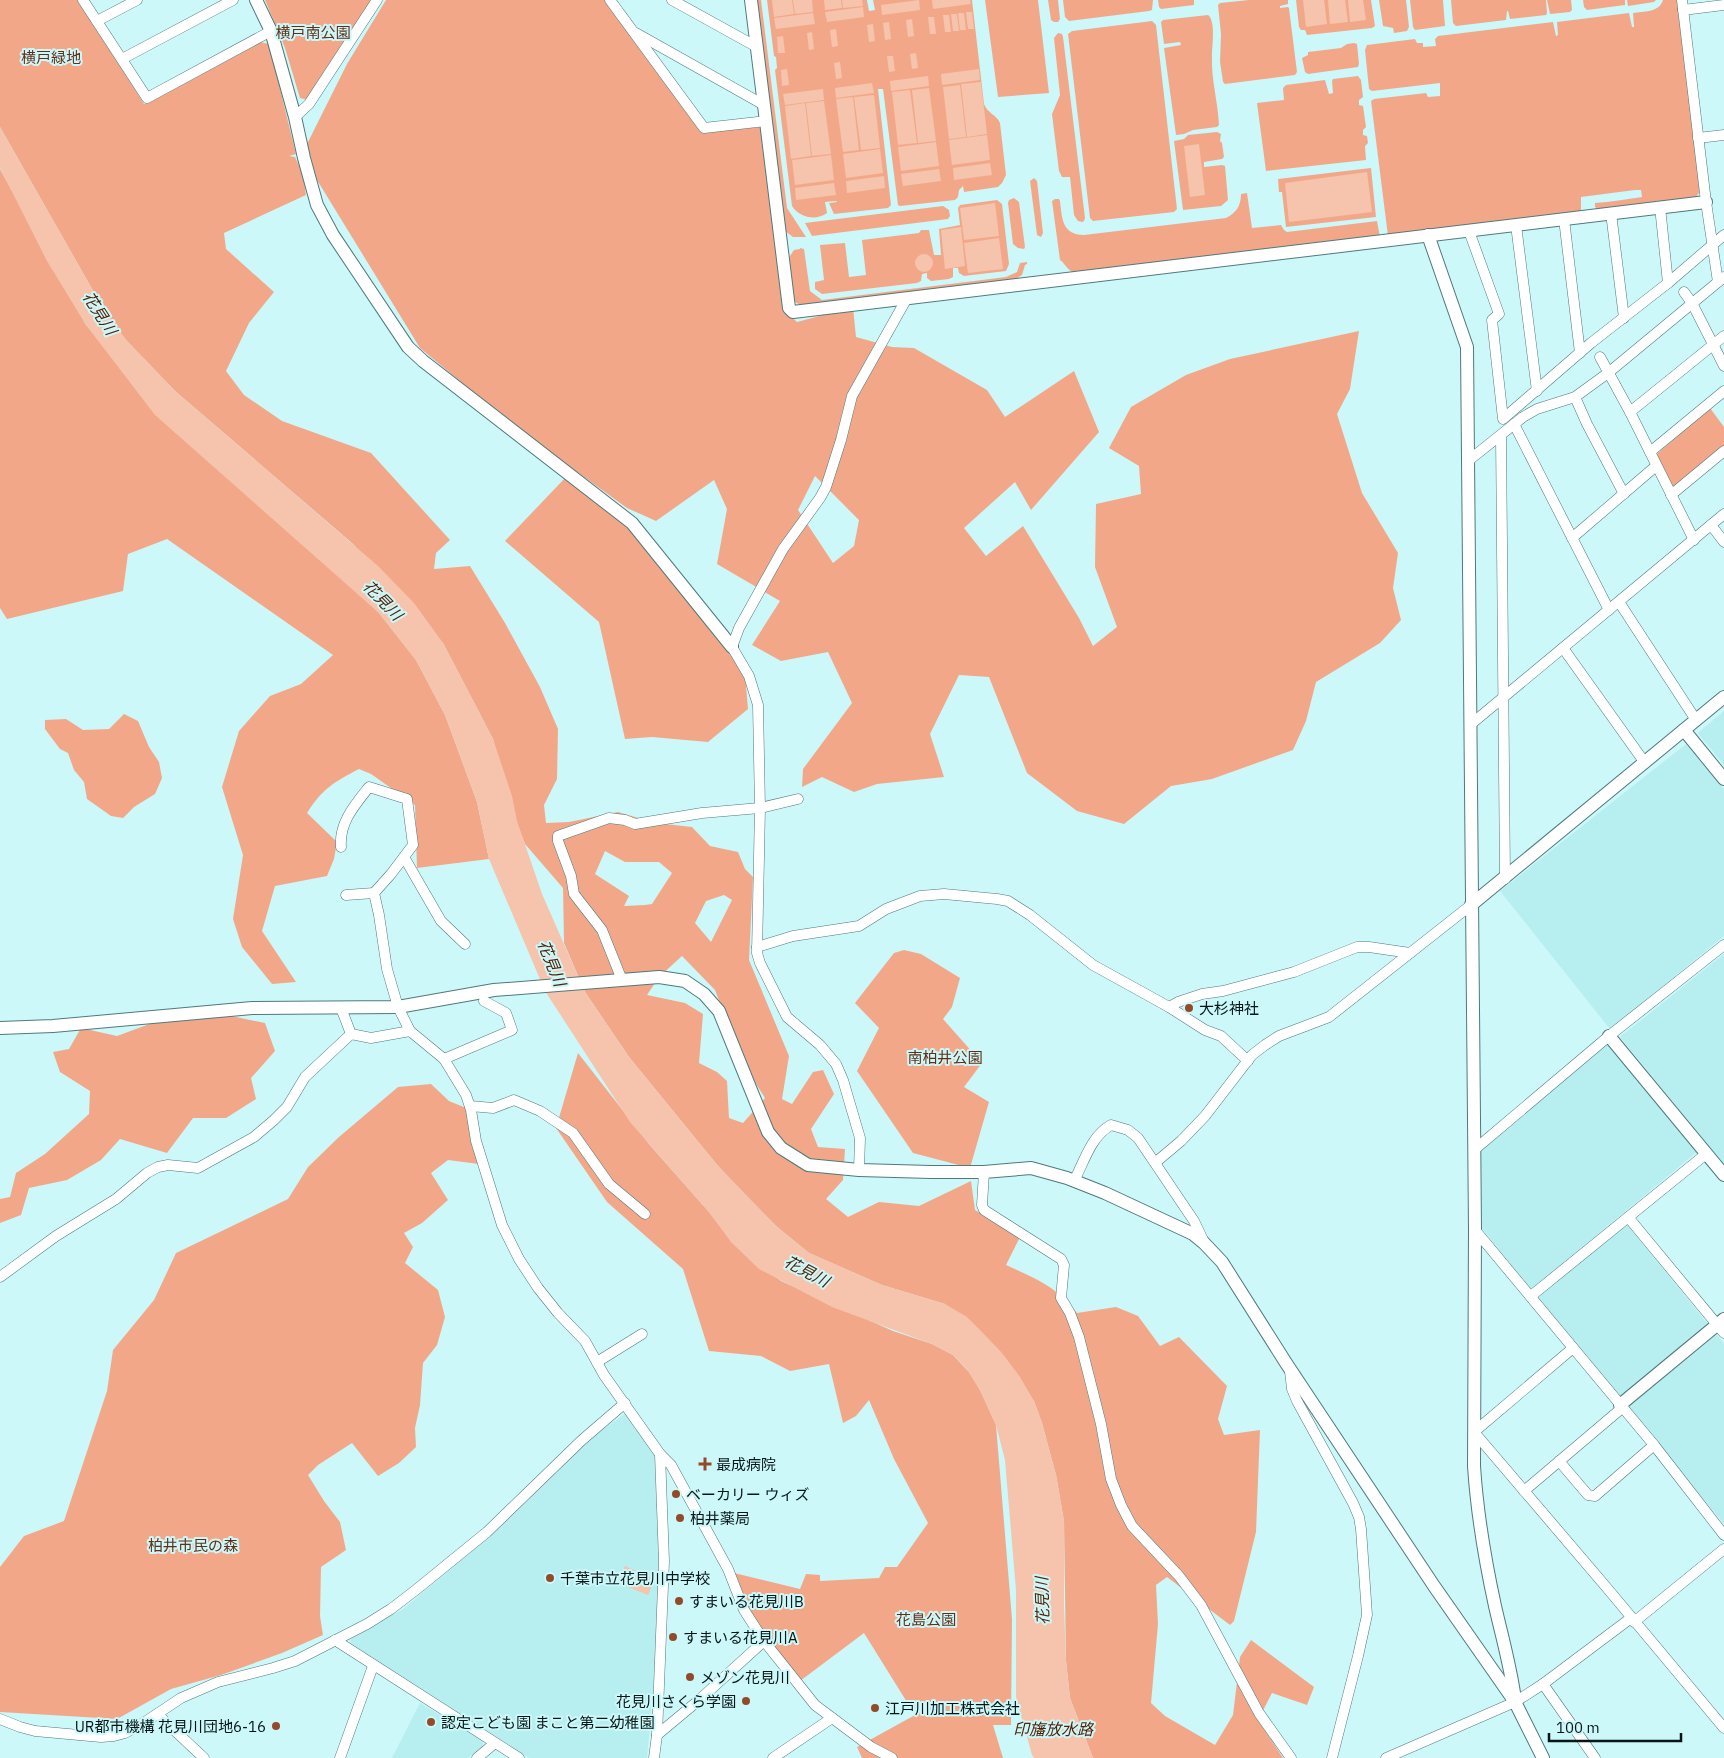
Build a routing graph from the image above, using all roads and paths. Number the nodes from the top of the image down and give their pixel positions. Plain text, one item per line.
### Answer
1 (83, 0) edge
2 (138, 0) edge
3 (233, 0) edge
4 (256, 0) edge
5 (377, 0) edge
6 (610, 0) edge
7 (672, 0) edge
8 (750, 0) edge
9 (220, 3) edge
10 (1682, 5) edge
11 (1724, 5) edge
12 (97, 22) junction
13 (633, 31) junction
14 (271, 32) junction
15 (757, 48) junction
16 (122, 59) junction
17 (764, 105) junction
18 (296, 117) junction
19 (766, 121) junction
20 (1724, 135) edge
21 (1698, 138) junction
22 (1706, 202) junction
23 (1660, 207) junction
24 (1611, 213) junction
25 (1564, 219) junction
26 (1516, 225) junction
27 (1469, 230) junction
28 (1428, 235) junction
29 (1724, 235) edge
30 (1712, 244) junction
31 (1721, 279) edge
32 (1668, 283) junction
33 (1684, 292) dead end
34 (907, 298) junction
35 (1692, 303) junction
36 (1624, 318) junction
37 (1724, 336) edge
38 (1712, 344) junction
39 (1580, 353) junction
40 (1600, 358) dead end
41 (1724, 366) edge
42 (1608, 373) junction
43 (1537, 391) junction
44 (1724, 391) edge
45 (1575, 397) junction
46 (1630, 412) junction
47 (1514, 424) junction
48 (1500, 435) junction
49 (1724, 451) edge
50 (1650, 452) junction
51 (1468, 461) junction
52 (1656, 466) junction
53 (1624, 494) junction
54 (1672, 495) junction
55 (1724, 514) edge
56 (1711, 525) junction
57 (1572, 538) junction
58 (1694, 540) junction
59 (1724, 542) edge
60 (1619, 602) junction
61 (1609, 610) junction
62 (732, 647) junction
63 (1563, 648) junction
64 (1724, 697) edge
65 (1502, 699) junction
66 (1696, 720) junction
67 (1470, 725) junction
68 (1684, 730) junction
69 (1645, 763) junction
70 (1724, 779) edge
71 (798, 799) dead end
72 (760, 808) junction
73 (341, 847) dead end
74 (404, 857) junction
75 (1505, 879) junction
76 (374, 892) junction
77 (346, 895) dead end
78 (1471, 905) junction
79 (465, 944) dead end
80 (1724, 944) edge
81 (758, 947) junction
82 (1410, 953) junction
83 (617, 980) junction
84 (484, 1001) dead end
85 (398, 1007) junction
86 (1170, 1007) junction
87 (340, 1008) junction
88 (0, 1028) edge
89 (410, 1031) junction
90 (351, 1034) junction
91 (1609, 1036) junction
92 (444, 1059) junction
93 (1248, 1061) junction
94 (470, 1106) junction
95 (1474, 1150) junction
96 (1706, 1154) junction
97 (1156, 1162) junction
98 (859, 1170) junction
99 (984, 1172) junction
100 (1724, 1175) edge
101 (1074, 1181) junction
102 (646, 1214) dead end
103 (1628, 1217) junction
104 (1475, 1230) junction
105 (1204, 1242) junction
106 (0, 1277) edge
107 (1531, 1296) junction
108 (1722, 1325) edge
109 (642, 1334) dead end
110 (1573, 1348) junction
111 (597, 1362) junction
112 (1290, 1368) junction
113 (625, 1403) junction
114 (1621, 1406) junction
115 (1474, 1432) junction
116 (1654, 1445) junction
117 (660, 1454) junction
118 (1559, 1460) junction
119 (1524, 1491) junction
120 (1724, 1535) edge
121 (1724, 1549) edge
122 (1633, 1620) junction
123 (335, 1640) junction
124 (764, 1641) junction
125 (373, 1666) junction
126 (1543, 1684) junction
127 (1515, 1702) junction
128 (157, 1714) junction
129 (832, 1718) junction
130 (0, 1719) edge
131 (1724, 1728) edge
132 (657, 1735) junction
133 (495, 1742) junction
134 (204, 1758) edge
135 (340, 1758) edge
136 (477, 1758) edge
137 (519, 1758) edge
138 (654, 1758) edge
139 (773, 1758) edge
140 (892, 1758) edge
141 (1292, 1758) edge
142 (1332, 1758) edge
143 (1387, 1758) edge
144 (1543, 1758) edge
145 (1595, 1758) edge

1 - 12 street
2 - 12 street
3 - 9 street
4 - 14 street
5 - 18 street
6 - 13 street
7 - 15 street
8 - 15 street
9 - 16 street
10 - 11 street
10 - 21 street
12 - 16 street
13 - 17 street
13 - 19 street
14 - 16 street
14 - 18 street
15 - 17 street
17 - 19 street
18 - 62 street
19 - 34 street
20 - 21 street
21 - 22 street
22 - 23 street
22 - 30 street
23 - 24 street
23 - 32 street
24 - 25 street
24 - 36 street
25 - 26 street
25 - 39 street
26 - 27 street
26 - 43 street
27 - 28 street
27 - 43 street
28 - 34 street
28 - 51 street
29 - 30 street
30 - 31 street
30 - 32 street
31 - 35 street
32 - 36 street
33 - 35 street
34 - 62 street
35 - 38 street
35 - 42 street
36 - 39 street
37 - 38 street
38 - 41 street
38 - 46 street
39 - 43 street
40 - 42 street
42 - 45 street
42 - 46 street
44 - 50 street
45 - 47 street
45 - 53 street
46 - 50 street
47 - 48 street
47 - 57 street
48 - 51 street
48 - 65 street
49 - 54 street
50 - 52 street
51 - 67 street
52 - 53 street
52 - 54 street
53 - 57 street
54 - 58 street
55 - 56 street
56 - 58 street
56 - 59 street
57 - 61 street
58 - 60 street
60 - 61 street
60 - 66 street
61 - 63 street
62 - 72 street
63 - 65 street
63 - 69 street
64 - 66 street
65 - 67 street
65 - 75 street
66 - 68 street
67 - 78 street
68 - 69 street
68 - 70 street
69 - 75 street
71 - 72 street
72 - 81 street
72 - 83 street
73 - 74 street
74 - 76 street
74 - 79 street
75 - 78 street
76 - 77 street
76 - 85 street
78 - 82 street
78 - 95 street
80 - 91 street
81 - 86 street
81 - 98 street
82 - 86 street
82 - 93 street
83 - 85 street
83 - 98 street
84 - 92 street
85 - 87 street
85 - 89 street
86 - 93 street
87 - 88 street
87 - 90 street
89 - 90 street
89 - 92 street
90 - 106 street
91 - 95 street
91 - 96 street
92 - 94 street
93 - 97 street
94 - 102 street
94 - 111 street
95 - 104 street
96 - 100 street
96 - 103 street
97 - 101 street
97 - 105 street
98 - 99 street
99 - 101 street
99 - 141 street
101 - 105 street
103 - 107 street
103 - 108 street
104 - 107 street
104 - 115 street
105 - 112 street
107 - 110 street
108 - 114 street
109 - 111 street
110 - 114 street
110 - 115 street
111 - 113 street
112 - 127 street
112 - 142 street
113 - 117 street
113 - 123 street
114 - 116 street
114 - 118 street
115 - 119 street
115 - 127 street
116 - 118 street
116 - 120 street
117 - 124 street
117 - 132 street
118 - 119 street
119 - 122 street
121 - 122 street
122 - 126 street
122 - 131 street
123 - 125 street
123 - 128 street
124 - 129 street
124 - 132 street
125 - 133 street
125 - 135 street
126 - 127 street
126 - 145 street
127 - 143 street
127 - 144 street
128 - 130 street
128 - 134 street
129 - 139 street
129 - 140 street
132 - 138 street
133 - 136 street
133 - 137 street

